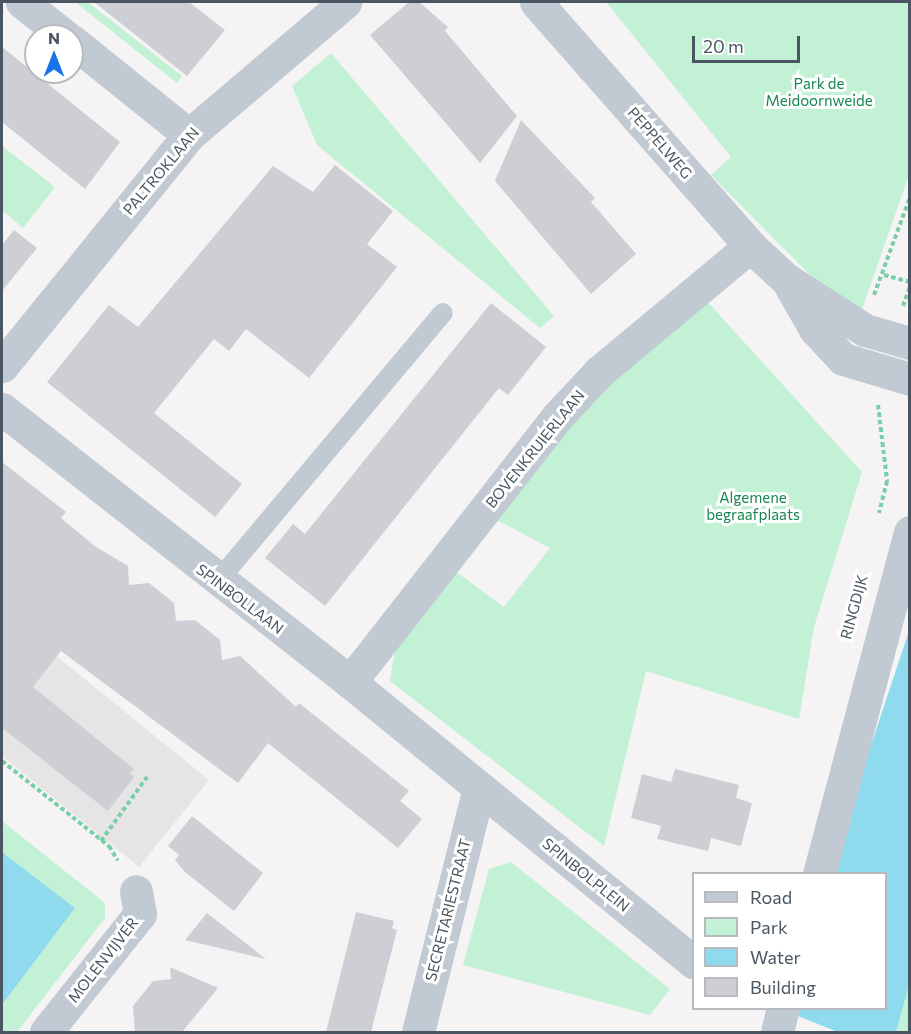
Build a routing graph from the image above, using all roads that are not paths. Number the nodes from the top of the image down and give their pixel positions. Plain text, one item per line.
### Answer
1 (22, 2) edge
2 (345, 2) edge
3 (536, 2) edge
4 (50, 24) edge
5 (84, 51) edge
6 (189, 135) junction
7 (750, 246) junction
8 (787, 280) junction
9 (443, 313) dead end
10 (900, 341) edge
11 (2, 366) edge
12 (896, 376) edge
13 (2, 409) edge
14 (909, 532) edge
15 (217, 582) junction
16 (350, 682) junction
17 (479, 788) junction
18 (819, 872) edge
19 (136, 891) road end
20 (692, 962) edge
21 (782, 1010) edge
22 (46, 1032) edge
23 (418, 1032) edge
24 (777, 1032) edge

1 - 4 street
2 - 6 street, PALTROKLAAN
3 - 7 street, PEPPELWEG
5 - 6 street
6 - 11 street, PALTROKLAAN
7 - 8 street, PEPPELWEG
7 - 16 street, BOVENKRUIERLAAN
8 - 10 street, PEPPELWEG
8 - 12 street, PEPPELWEG
9 - 15 lane
13 - 15 street, SPINBOLLAAN
14 - 18 street
15 - 16 street, SPINBOLLAAN
16 - 17 street, SPINBOLLAAN
17 - 20 street, SPINBOLPLEIN
17 - 23 street, SECRETARIESTRAAT
19 - 22 street, MOLENVIJVER
21 - 24 street

